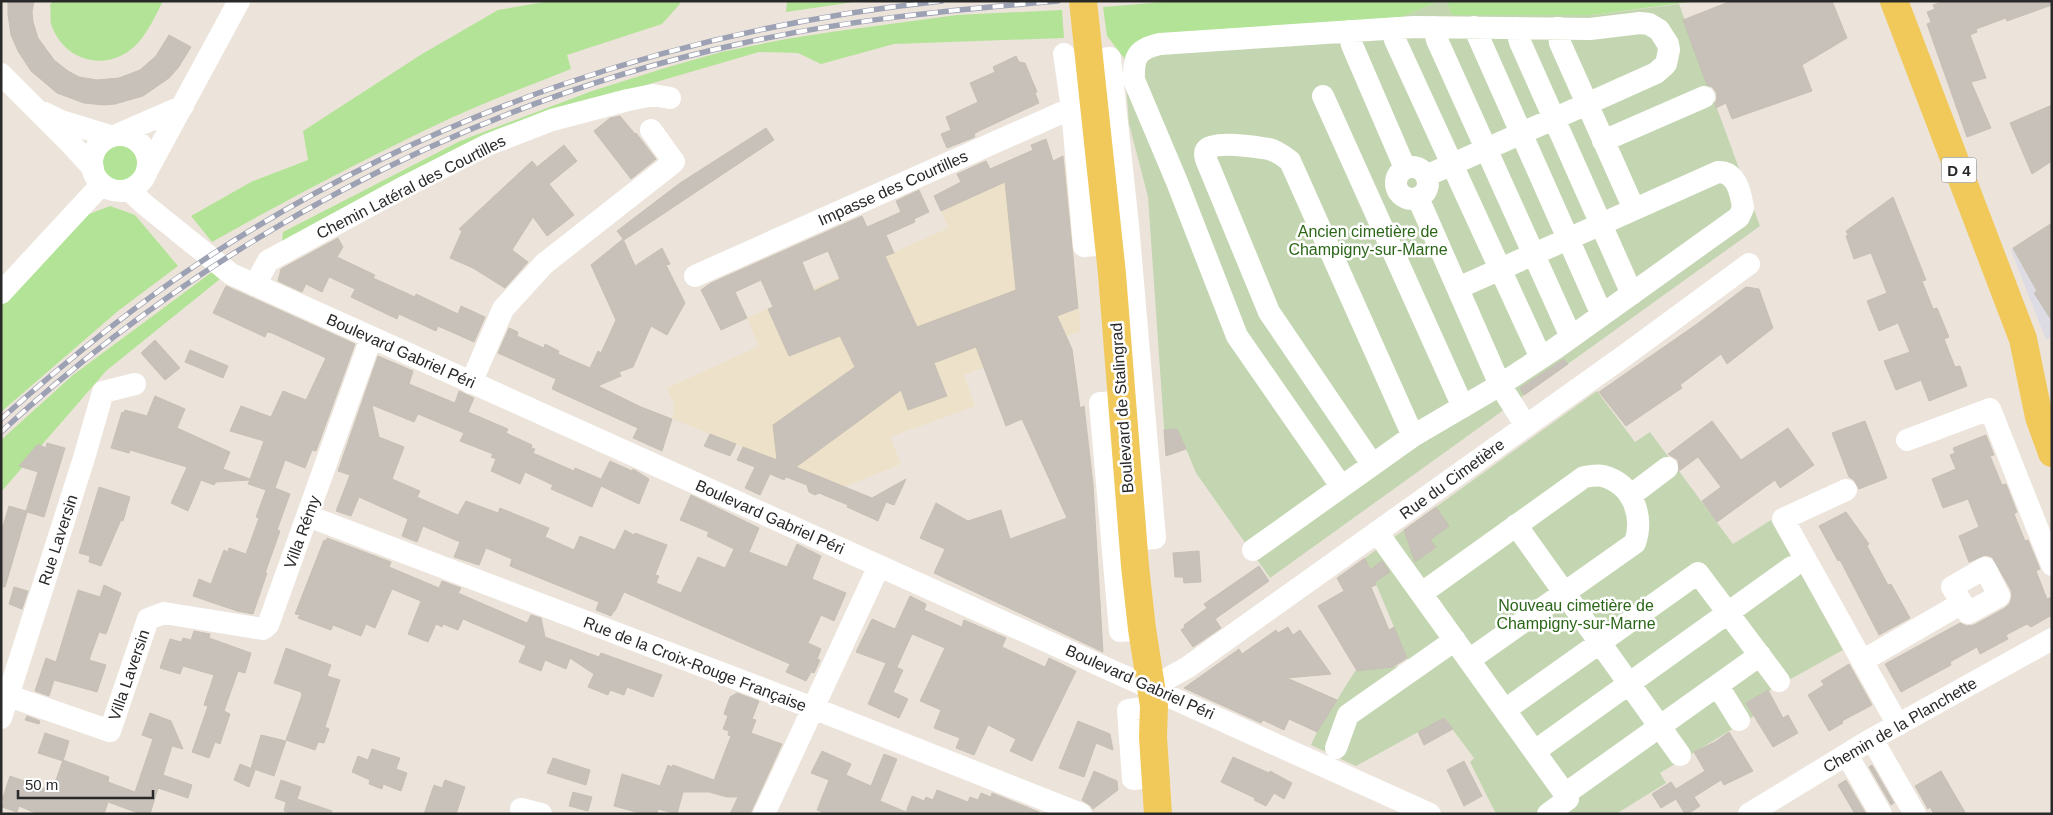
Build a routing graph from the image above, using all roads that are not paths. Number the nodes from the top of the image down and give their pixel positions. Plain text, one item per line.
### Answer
1 (239, 1) edge
2 (1082, 1) edge
3 (1894, 1) edge
4 (1434, 27) junction
5 (1474, 27) junction
6 (1396, 28) junction
7 (1516, 28) junction
8 (1558, 28) junction
9 (1349, 31) junction
10 (1076, 57) junction
11 (2, 73) edge
12 (1323, 96) dead end
13 (1704, 97) dead end
14 (670, 98) dead end
15 (1587, 104) junction
16 (183, 106) junction
17 (1082, 107) junction
18 (36, 108) junction
19 (1554, 119) junction
20 (651, 130) dead end
21 (1520, 134) junction
22 (115, 135) junction
23 (1604, 140) junction
24 (1486, 149) junction
25 (1453, 164) junction
26 (1405, 168) junction
27 (98, 176) junction
28 (1426, 176) junction
29 (140, 180) junction
30 (1418, 198) junction
31 (1634, 209) junction
32 (1601, 224) junction
33 (1568, 239) junction
34 (1534, 254) junction
35 (1749, 264) dead end
36 (1500, 270) junction
37 (696, 276) dead end
38 (254, 284) junction
39 (1458, 288) junction
40 (1, 293) edge
41 (1632, 294) junction
42 (1602, 315) junction
43 (1571, 337) junction
44 (372, 338) junction
45 (1541, 358) junction
46 (471, 383) junction
47 (134, 384) dead end
48 (1500, 385) junction
49 (1128, 386) junction
50 (1463, 407) junction
51 (1526, 426) junction
52 (1413, 436) junction
53 (1907, 440) dead end
54 (2052, 454) edge
55 (1372, 464) junction
56 (1668, 468) dead end
57 (1341, 486) junction
58 (1846, 490) dead end
59 (1630, 496) junction
60 (308, 516) junction
61 (1516, 525) junction
62 (1377, 532) junction
63 (1254, 550) dead end
64 (2052, 565) edge
65 (879, 566) junction
66 (1792, 567) dead end
67 (1422, 593) junction
68 (1563, 593) junction
69 (1962, 603) dead end
70 (164, 612) joint
71 (1727, 614) junction
72 (1142, 629) junction
73 (2052, 639) edge
74 (1455, 640) junction
75 (1600, 643) junction
76 (1760, 656) junction
77 (1469, 660) junction
78 (1862, 661) junction
79 (1779, 681) dead end
80 (1629, 683) junction
81 (1718, 686) junction
82 (9, 696) junction
83 (1152, 697) junction
84 (813, 708) junction
85 (1505, 710) junction
86 (1, 718) edge
87 (1739, 720) dead end
88 (1898, 725) junction
89 (1660, 727) junction
90 (1872, 739) junction
91 (1336, 748) dead end
92 (1534, 751) junction
93 (1680, 755) dead end
94 (1846, 755) junction
95 (1571, 802) edge
96 (1398, 806) edge
97 (764, 814) edge
98 (1081, 814) edge
99 (1158, 814) edge
100 (1430, 814) edge
101 (1548, 814) edge
102 (1749, 814) edge
103 (1881, 814) edge
104 (1915, 814) edge

1 - 16 street
2 - 10 main road, Boulevard de Stalingrad
3 - 54 main road, D 4
4 - 5 street
4 - 6 street
4 - 24 street
5 - 7 street
5 - 21 street
6 - 9 street
6 - 25 street
7 - 8 street
7 - 19 street
8 - 15 street
8 - 15 street
9 - 26 street
9 - 57 street
10 - 17 main road, Boulevard de Stalingrad
10 - 49 street
11 - 18 street
12 - 50 street
13 - 23 street
14 - 38 street, Chemin Latéral des Courtilles
15 - 19 street
15 - 23 street
16 - 22 street
16 - 29 street
17 - 37 street, Impasse des Courtilles
17 - 49 main road, Boulevard de Stalingrad
18 - 22 street
18 - 27 street
19 - 21 street
19 - 32 street
20 - 46 street
21 - 24 street
21 - 33 street
22 - 27 street
22 - 29 street
23 - 31 street
24 - 25 street
24 - 34 street
25 - 28 street
25 - 36 street
26 - 28 street
26 - 30 street
27 - 29 street, Boulevard Gabriel Péri
27 - 40 street
28 - 30 street
29 - 38 street, Boulevard Gabriel Péri
30 - 39 street
31 - 32 street
31 - 41 street
32 - 33 street
32 - 41 street
33 - 34 street
33 - 42 street
34 - 36 street
34 - 43 street
35 - 51 street, Rue du Cimetière
36 - 39 street
36 - 45 street
38 - 44 street, Boulevard Gabriel Péri
39 - 48 street
41 - 42 street
42 - 43 street
43 - 45 street
44 - 46 street, Boulevard Gabriel Péri
44 - 60 street, Villa Rémy
45 - 48 street
46 - 65 street, Boulevard Gabriel Péri
47 - 82 street, Rue Laversin
48 - 50 street
48 - 51 street
49 - 72 main road, Boulevard de Stalingrad
49 - 72 street
50 - 52 street
51 - 62 street, Rue du Cimetière
52 - 55 street
52 - 55 street
53 - 64 street
55 - 57 street
56 - 59 street
57 - 63 street
58 - 78 street
59 - 61 street
59 - 68 street
60 - 70 street, Villa Rémy
60 - 84 street, Rue de la Croix-Rouge Française
61 - 67 street
61 - 68 street
62 - 67 street
62 - 83 street, Rue du Cimetière
65 - 83 street, Boulevard Gabriel Péri
65 - 84 street
66 - 71 street
67 - 74 street
68 - 75 street
68 - 77 street
69 - 78 street
70 - 82 street, Villa Laversin
71 - 75 street
71 - 76 street
71 - 80 street
72 - 83 main road, Boulevard de Stalingrad
73 - 88 street, Chemin de la Planchette
74 - 77 street
74 - 91 street
75 - 80 street
75 - 85 street
76 - 79 street
76 - 81 street
77 - 85 street
78 - 88 street
80 - 89 street
80 - 92 street
81 - 87 street
81 - 89 street
82 - 86 street, Rue Laversin
83 - 96 street, Boulevard Gabriel Péri
83 - 99 main road, Boulevard de Stalingrad
84 - 97 street
84 - 98 street, Rue de la Croix-Rouge Française
85 - 92 street
88 - 90 street, Chemin de la Planchette
89 - 93 street
89 - 95 street
90 - 94 street, Chemin de la Planchette
90 - 104 street
92 - 95 street
94 - 102 street, Chemin de la Planchette
94 - 103 street
95 - 101 street
96 - 100 street, Boulevard Gabriel Péri

